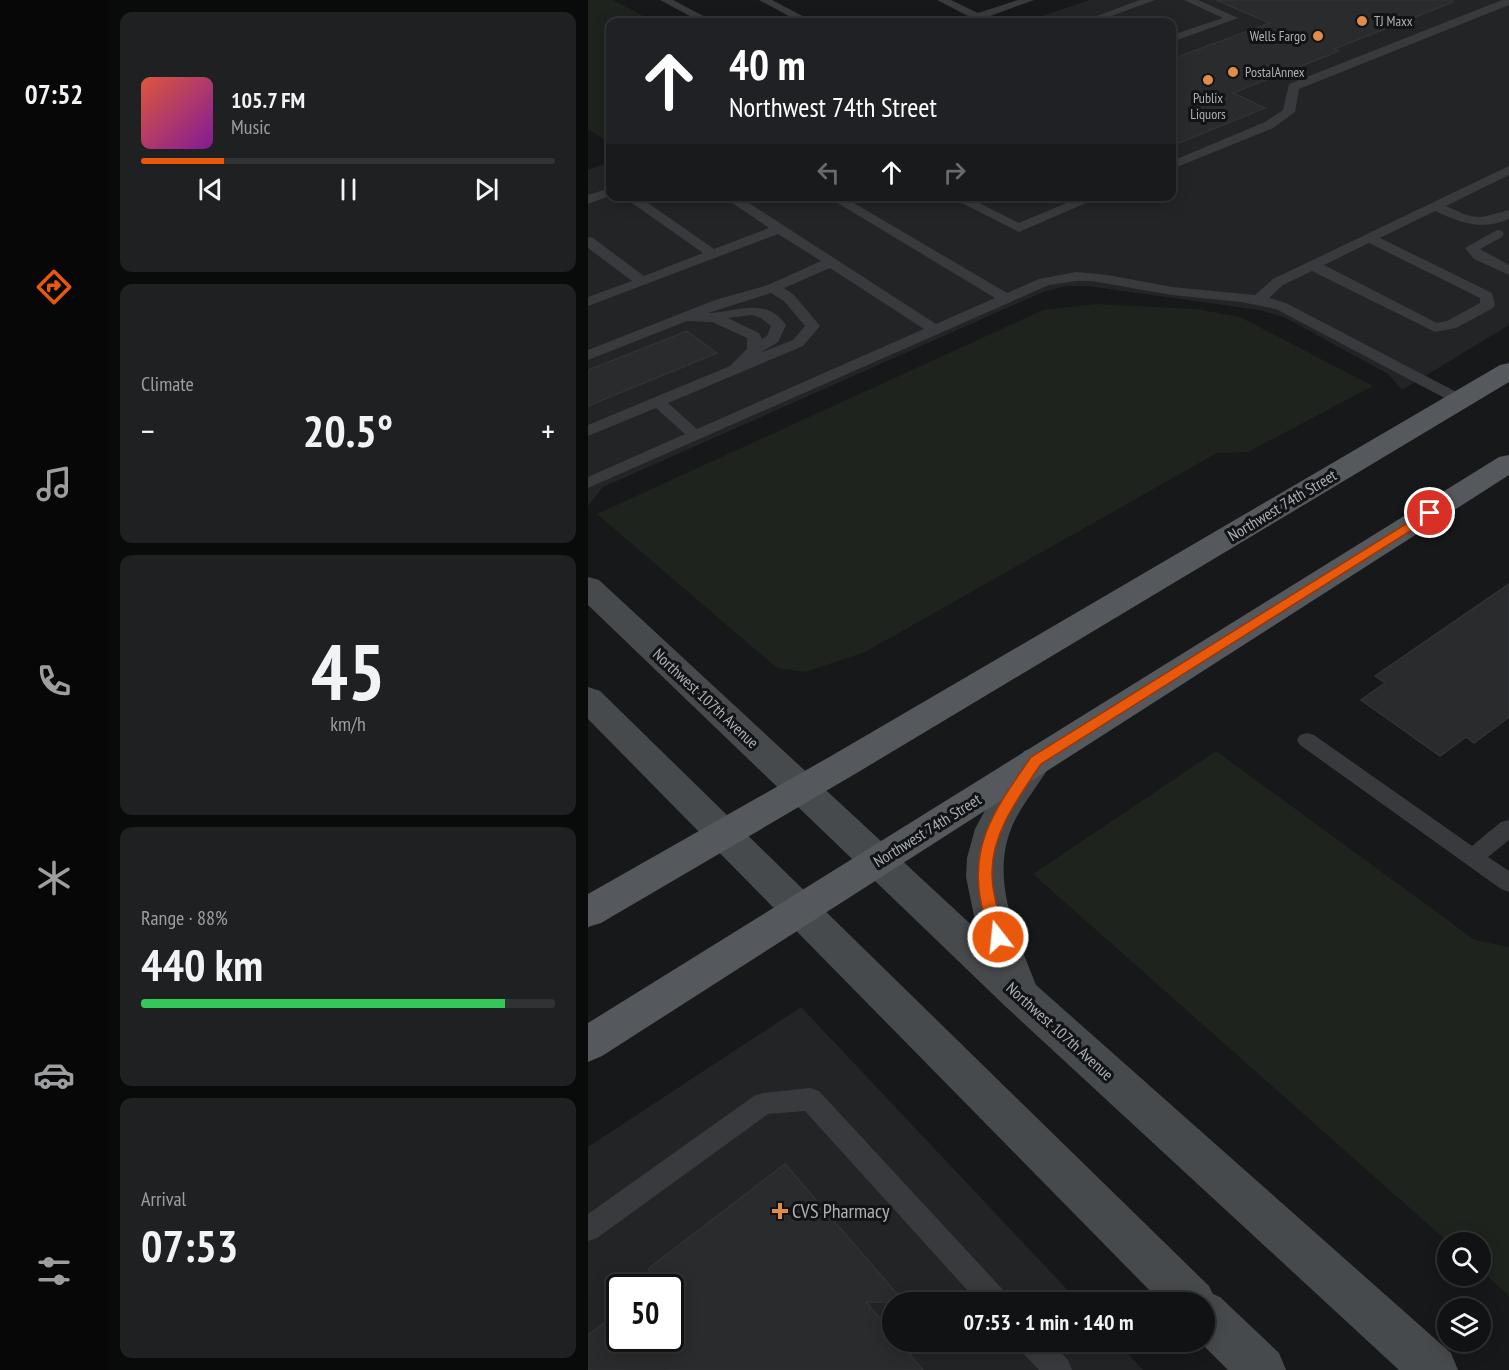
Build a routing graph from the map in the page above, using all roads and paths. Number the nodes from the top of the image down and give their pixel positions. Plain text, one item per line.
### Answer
1 (665, 0) edge
2 (764, 0) edge
3 (942, 0) edge
4 (1029, 0) edge
5 (1150, 0) edge
6 (1189, 0) edge
7 (1509, 1) edge
8 (978, 17) junction
9 (701, 18) edge
10 (800, 18) edge
11 (975, 18) edge
12 (1103, 18) edge
13 (1176, 38) edge
14 (1176, 163) edge
15 (1509, 170) edge
16 (606, 193) edge
17 (588, 200) edge
18 (635, 201) edge
19 (736, 201) edge
20 (840, 201) edge
21 (965, 201) edge
22 (978, 201) edge
23 (1084, 201) edge
24 (973, 205) junction
25 (1435, 206) junction
26 (1509, 214) edge
27 (1472, 223) junction
28 (779, 230) junction
29 (1503, 237) edge
30 (1369, 238) junction
31 (588, 241) edge
32 (713, 254) junction
33 (831, 262) junction
34 (1312, 265) junction
35 (1509, 271) edge
36 (642, 282) junction
37 (774, 288) junction
38 (1269, 290) junction
39 (1006, 299) junction
40 (588, 302) edge
41 (714, 317) junction
42 (681, 318) junction
43 (935, 330) junction
44 (755, 350) junction
45 (588, 356) edge
46 (734, 370) junction
47 (1509, 371) edge
48 (1460, 400) junction
49 (658, 402) junction
50 (588, 431) edge
51 (696, 436) junction
52 (1509, 463) edge
53 (588, 483) edge
54 (588, 587) edge
55 (588, 699) edge
56 (1307, 740) dead end
57 (1036, 760) junction
58 (802, 789) junction
59 (1509, 828) edge
60 (723, 834) junction
61 (1473, 857) junction
62 (879, 861) junction
63 (1509, 883) edge
64 (800, 910) junction
65 (588, 912) edge
66 (1019, 994) junction
67 (588, 1044) edge
68 (588, 1229) edge
69 (987, 1292) edge
70 (1183, 1292) edge
71 (1215, 1324) edge
72 (1041, 1352) edge
73 (1058, 1370) edge
74 (1262, 1370) edge
75 (1434, 1370) edge

1 - 9 lane
2 - 10 lane
3 - 8 lane
4 - 8 lane
5 - 12 lane
6 - 13 lane
7 - 14 lane
8 - 11 lane
15 - 25 lane
16 - 17 lane
18 - 32 lane
19 - 28 lane
20 - 39 lane
21 - 24 lane
22 - 24 lane
23 - 24 lane
25 - 27 lane
25 - 30 lane
26 - 27 lane
27 - 29 lane
28 - 32 lane
28 - 33 lane
29 - 35 lane
30 - 34 lane
30 - 34 lane
31 - 36 lane
32 - 36 lane
33 - 37 lane
33 - 43 lane
34 - 38 lane
36 - 40 lane
37 - 42 lane
37 - 46 lane
38 - 39 lane
38 - 48 lane
39 - 43 lane
41 - 42 lane
41 - 44 lane
41 - 44 lane
42 - 45 lane
43 - 51 lane
44 - 46 lane
46 - 49 lane
47 - 48 main road, Northwest 74th Street
48 - 58 main road, Northwest 74th Street
49 - 50 lane
49 - 51 lane
51 - 53 lane
52 - 57 main road, Northwest 74th Street
54 - 58 main road, Northwest 107th Avenue
55 - 60 main road
56 - 61 lane
57 - 62 main road, Northwest 74th Street
57 - 66 main road
58 - 60 main road, Northwest 74th Street
58 - 62 main road, Northwest 107th Avenue
59 - 61 lane
60 - 64 main road
60 - 65 main road, Northwest 74th Street
61 - 63 lane
62 - 64 main road, Northwest 74th Street
62 - 66 main road, Northwest 107th Avenue
64 - 67 main road, Northwest 74th Street
64 - 70 main road
66 - 75 main road, Northwest 107th Avenue
68 - 69 lane
71 - 74 main road
72 - 73 lane

